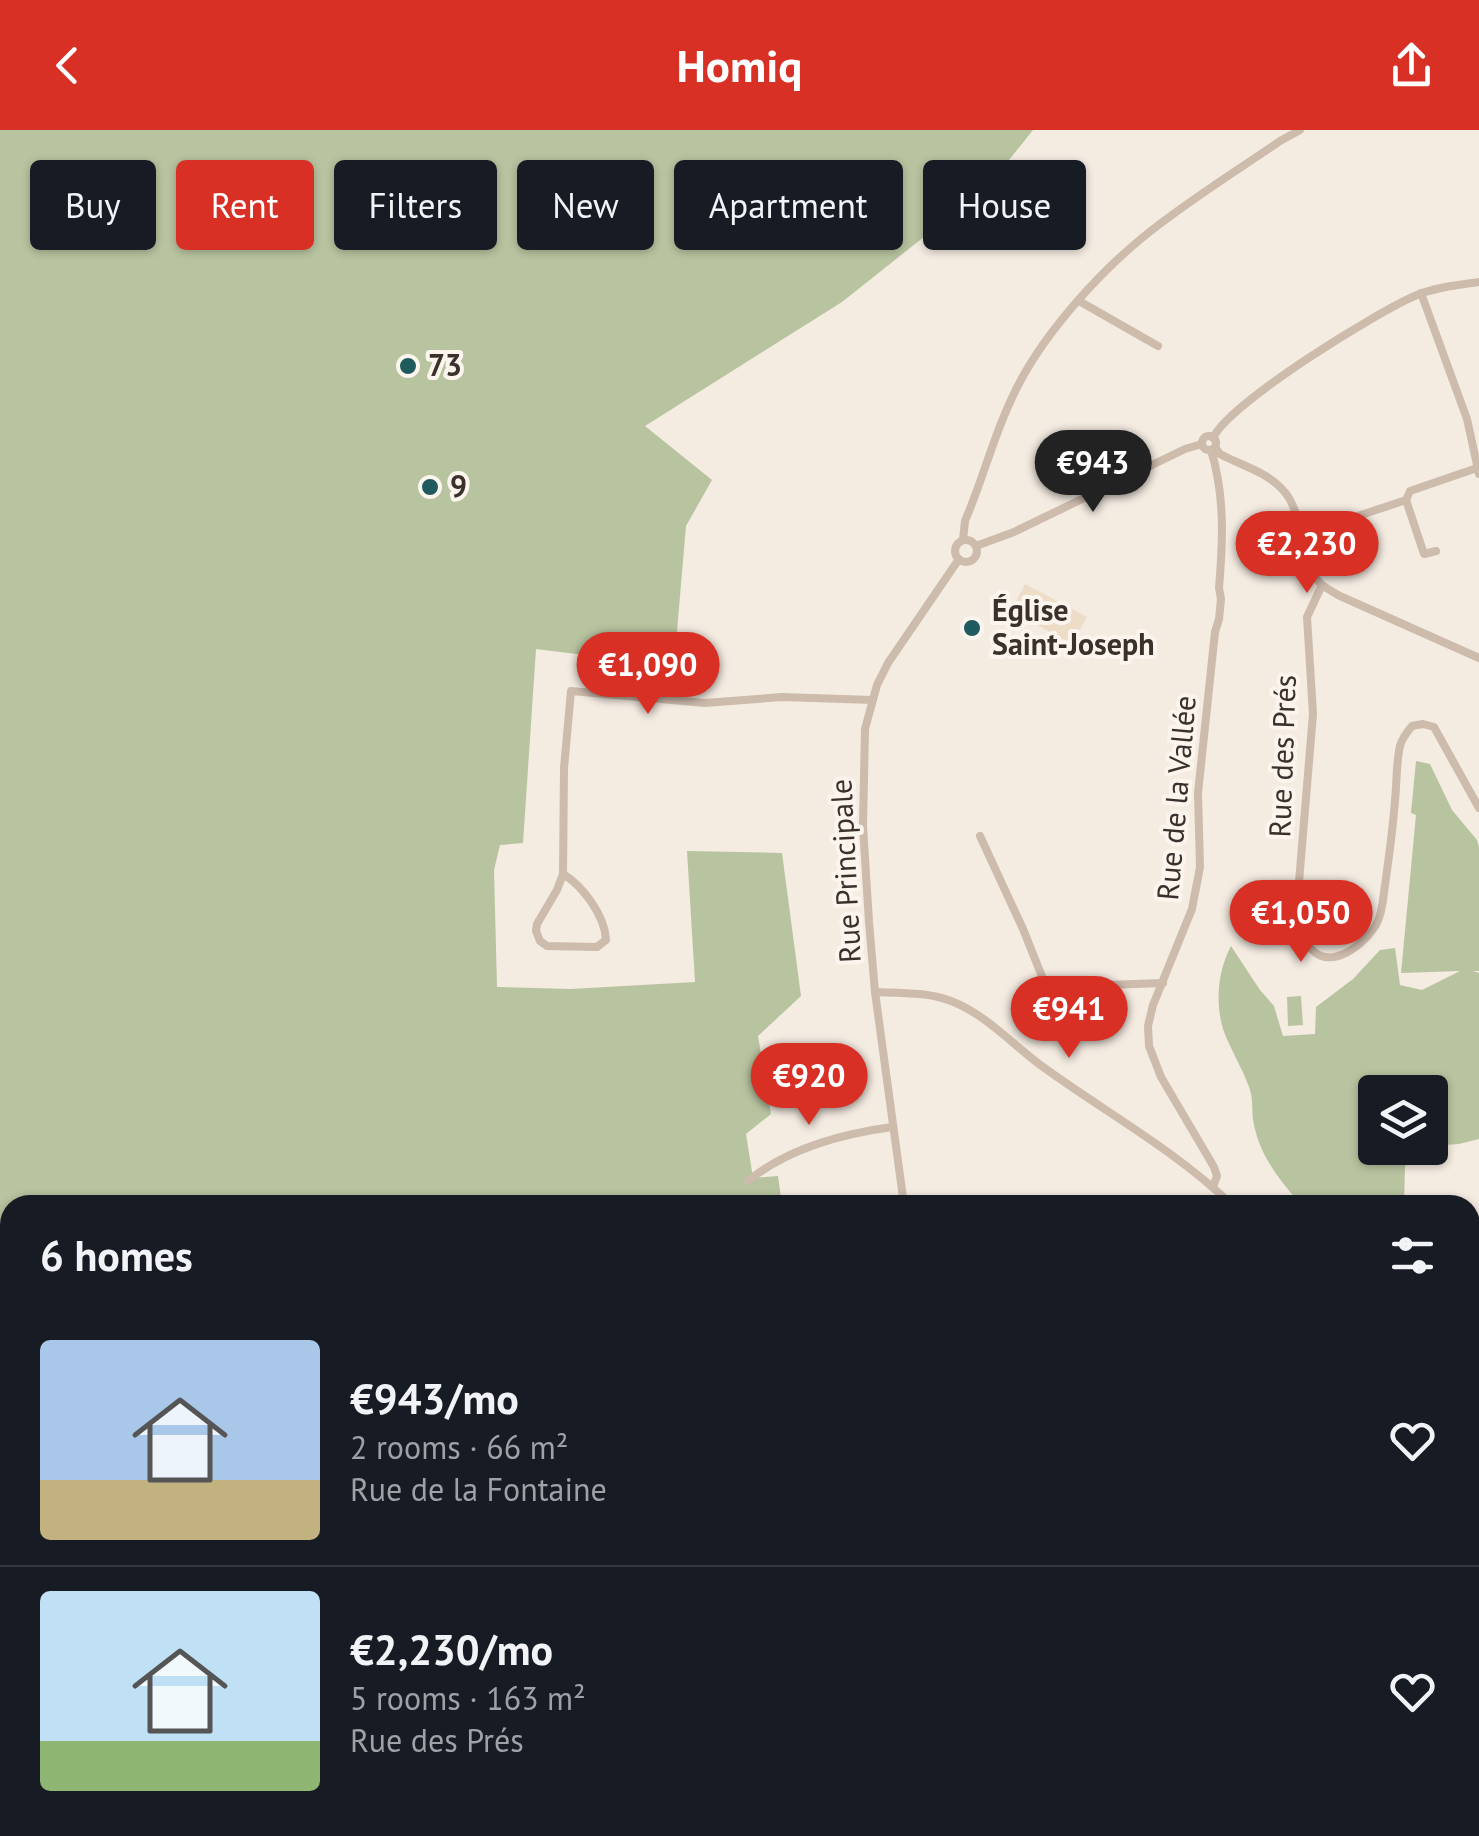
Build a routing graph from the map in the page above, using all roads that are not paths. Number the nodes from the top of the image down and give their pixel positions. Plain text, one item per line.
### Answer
1 (1300, 130) edge
2 (1479, 282) edge
3 (1421, 293) junction
4 (1079, 301) junction
5 (1158, 346) dead end
6 (1213, 445) junction
7 (1478, 468) edge
8 (1406, 500) junction
9 (1301, 534) junction
10 (963, 540) junction
11 (976, 546) junction
12 (1436, 550) dead end
13 (958, 559) junction
14 (1322, 585) junction
15 (1479, 658) edge
16 (872, 700) junction
17 (1479, 808) edge
18 (980, 836) dead end
19 (563, 874) junction
20 (1164, 983) junction
21 (875, 992) junction
22 (892, 1126) junction
23 (748, 1181) dead end
24 (1213, 1188) junction
25 (902, 1195) edge
26 (1221, 1195) edge

1 - 4 street
2 - 3 street
3 - 6 street
3 - 7 street
4 - 5 street
4 - 10 street
6 - 9 street
6 - 11 street
6 - 20 street, Rue de la Vallée
7 - 8 street
8 - 9 street
8 - 12 street
9 - 14 street
10 - 11 street
10 - 13 street
11 - 13 street
13 - 16 street, Rue Principale
14 - 15 street
14 - 17 street, Rue des Prés
16 - 19 street
16 - 21 street, Rue Principale
18 - 20 street
19 - 19 street
20 - 24 street, Rue de la Vallée
21 - 22 street, Rue Principale
21 - 24 street
22 - 23 street
22 - 25 street, Rue Principale
24 - 26 street

